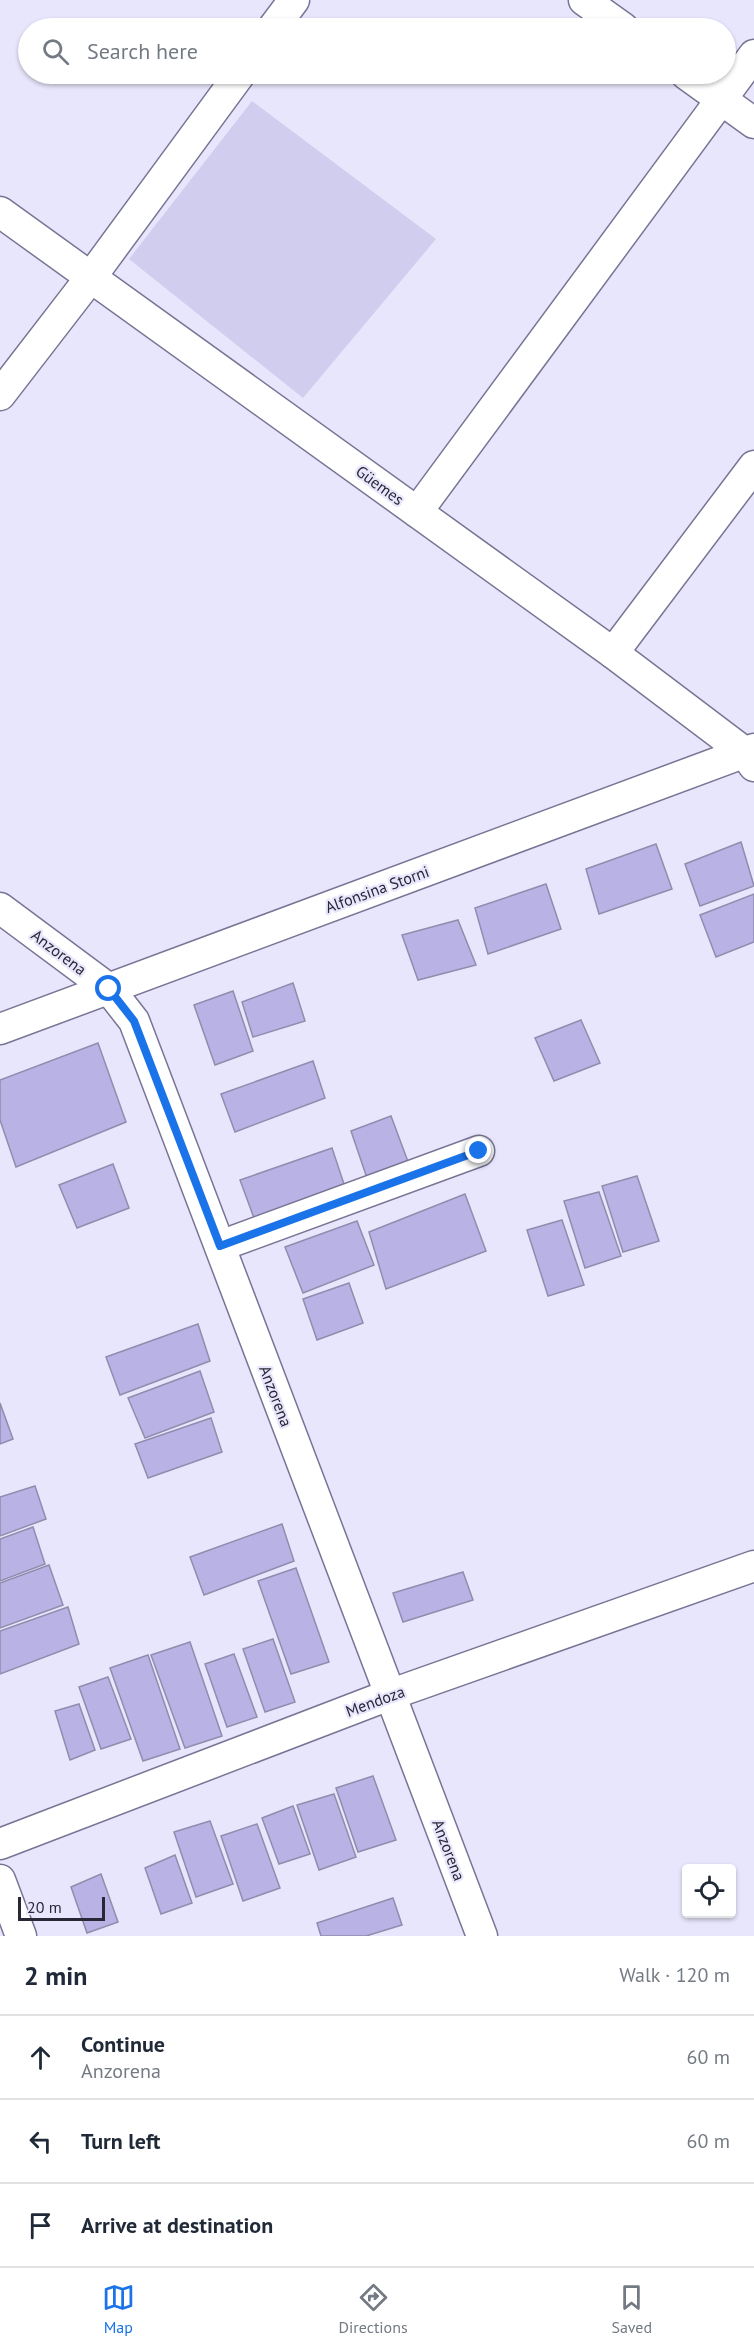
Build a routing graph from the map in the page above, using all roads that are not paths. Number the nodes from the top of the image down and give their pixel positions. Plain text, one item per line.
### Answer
1 (294, 0) edge
2 (584, 0) edge
3 (280, 18) edge
4 (610, 18) edge
5 (754, 55) edge
6 (736, 79) edge
7 (233, 84) edge
8 (700, 84) edge
9 (732, 84) edge
10 (721, 99) junction
11 (754, 123) edge
12 (0, 212) edge
13 (90, 277) junction
14 (0, 395) edge
15 (754, 466) edge
16 (417, 512) junction
17 (613, 653) junction
18 (751, 756) edge
19 (0, 908) edge
20 (109, 989) junction
21 (0, 1029) edge
22 (479, 1151) dead end
23 (220, 1246) junction
24 (754, 1566) edge
25 (389, 1695) junction
26 (0, 1844) edge
27 (0, 1880) edge
28 (21, 1936) edge
29 (482, 1936) edge

1 - 3 street
2 - 4 street
5 - 6 street
7 - 13 street
8 - 10 street
9 - 10 street
10 - 11 street
10 - 16 street
12 - 13 street, Güemes
13 - 14 street
13 - 16 street, Güemes
15 - 17 street
16 - 17 street, Güemes
17 - 18 street, Güemes
18 - 20 street, Alfonsina Storni
19 - 20 street, Anzorena
20 - 21 street, Alfonsina Storni
20 - 23 street, Anzorena
22 - 23 street
23 - 25 street, Anzorena
24 - 25 street, Mendoza
25 - 26 street, Mendoza
25 - 29 street, Anzorena
27 - 28 street

